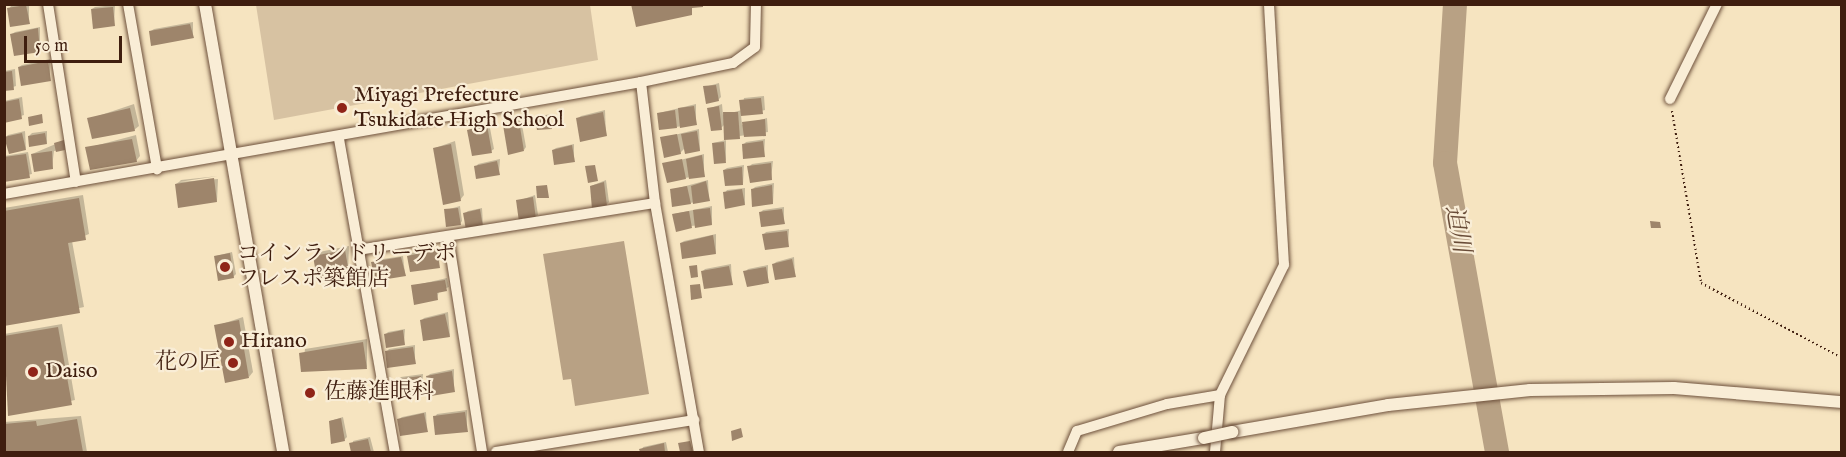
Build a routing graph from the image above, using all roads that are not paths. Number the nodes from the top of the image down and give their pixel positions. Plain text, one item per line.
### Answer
1 (48, 4) edge
2 (128, 4) edge
3 (205, 4) edge
4 (756, 4) edge
5 (1269, 4) edge
6 (1717, 4) edge
7 (640, 82) junction
8 (1670, 99) road end
9 (339, 139) junction
10 (233, 158) junction
11 (157, 169) junction
12 (76, 182) junction
13 (4, 194) edge
14 (655, 203) junction
15 (448, 237) junction
16 (358, 250) junction
17 (1220, 395) junction
18 (1842, 402) edge
19 (694, 420) junction
20 (283, 453) edge
21 (396, 453) edge
22 (482, 453) edge
23 (496, 453) edge
24 (699, 453) edge
25 (1068, 453) edge
26 (1119, 453) edge
27 (1215, 453) edge

1 - 12 street
2 - 11 street
3 - 10 street
4 - 7 street
5 - 17 street
6 - 8 street
7 - 9 street
7 - 14 street
9 - 10 street
9 - 16 street
10 - 11 street
10 - 20 street
11 - 12 street
12 - 13 street
14 - 15 street
14 - 19 street
15 - 16 street
15 - 22 street
16 - 21 street
17 - 25 street
17 - 27 street
18 - 26 street, bridge
19 - 23 street
19 - 24 street

